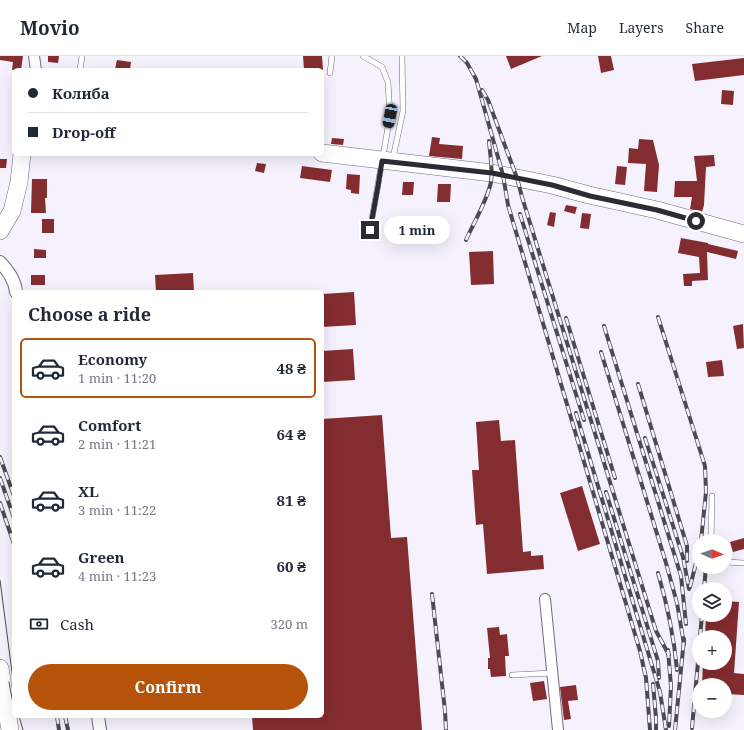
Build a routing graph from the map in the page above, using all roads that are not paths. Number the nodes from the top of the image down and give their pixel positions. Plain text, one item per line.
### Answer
1 (34, 56) edge
2 (82, 56) edge
3 (332, 56) edge
4 (363, 56) edge
5 (402, 56) edge
6 (36, 68) edge
7 (80, 68) edge
8 (330, 73) dead end
9 (324, 153) edge
10 (22, 156) edge
11 (387, 162) junction
12 (370, 230) dead end
13 (0, 231) edge
14 (744, 234) edge
15 (0, 262) edge
16 (16, 290) edge
17 (712, 496) dead end
18 (711, 534) edge
19 (732, 562) edge
20 (744, 563) edge
21 (545, 599) dead end
22 (0, 668) edge
23 (552, 673) junction
24 (512, 675) dead end
25 (98, 718) edge
26 (6, 721) edge
27 (100, 730) edge
28 (558, 730) edge

1 - 6 street
2 - 7 lane
3 - 8 lane
4 - 11 lane
5 - 11 lane
9 - 11 highway
10 - 13 highway
11 - 12 lane
11 - 14 highway
15 - 16 street
17 - 18 lane
19 - 20 lane
21 - 23 street
22 - 26 highway
23 - 24 lane
23 - 28 street
25 - 27 street

